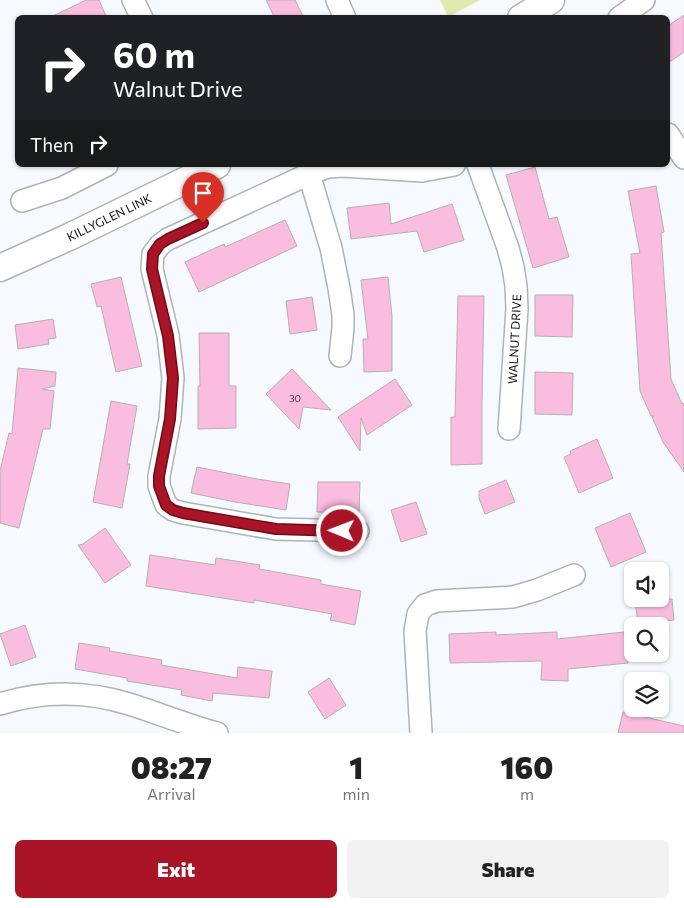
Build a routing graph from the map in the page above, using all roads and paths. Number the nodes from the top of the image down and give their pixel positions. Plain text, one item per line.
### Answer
1 (133, 0) edge
2 (336, 0) edge
3 (550, 0) edge
4 (644, 0) edge
5 (140, 15) edge
6 (343, 15) edge
7 (526, 15) edge
8 (623, 15) edge
9 (670, 137) edge
10 (684, 158) edge
11 (102, 167) edge
12 (213, 167) edge
13 (336, 167) edge
14 (356, 167) edge
15 (445, 167) edge
16 (479, 167) edge
17 (309, 174) junction
18 (22, 201) dead end
19 (0, 268) edge
20 (340, 356) dead end
21 (509, 429) dead end
22 (358, 531) dead end
23 (574, 575) dead end
24 (0, 704) edge
25 (217, 733) edge
26 (421, 733) edge

1 - 5 street
2 - 6 street
3 - 7 street
4 - 8 street
9 - 10 street
11 - 18 street
12 - 19 street, KILLYGLEN LINK
13 - 17 street
14 - 15 street
16 - 21 street, WALNUT DRIVE
17 - 20 street
17 - 22 street
23 - 26 street
24 - 25 street

